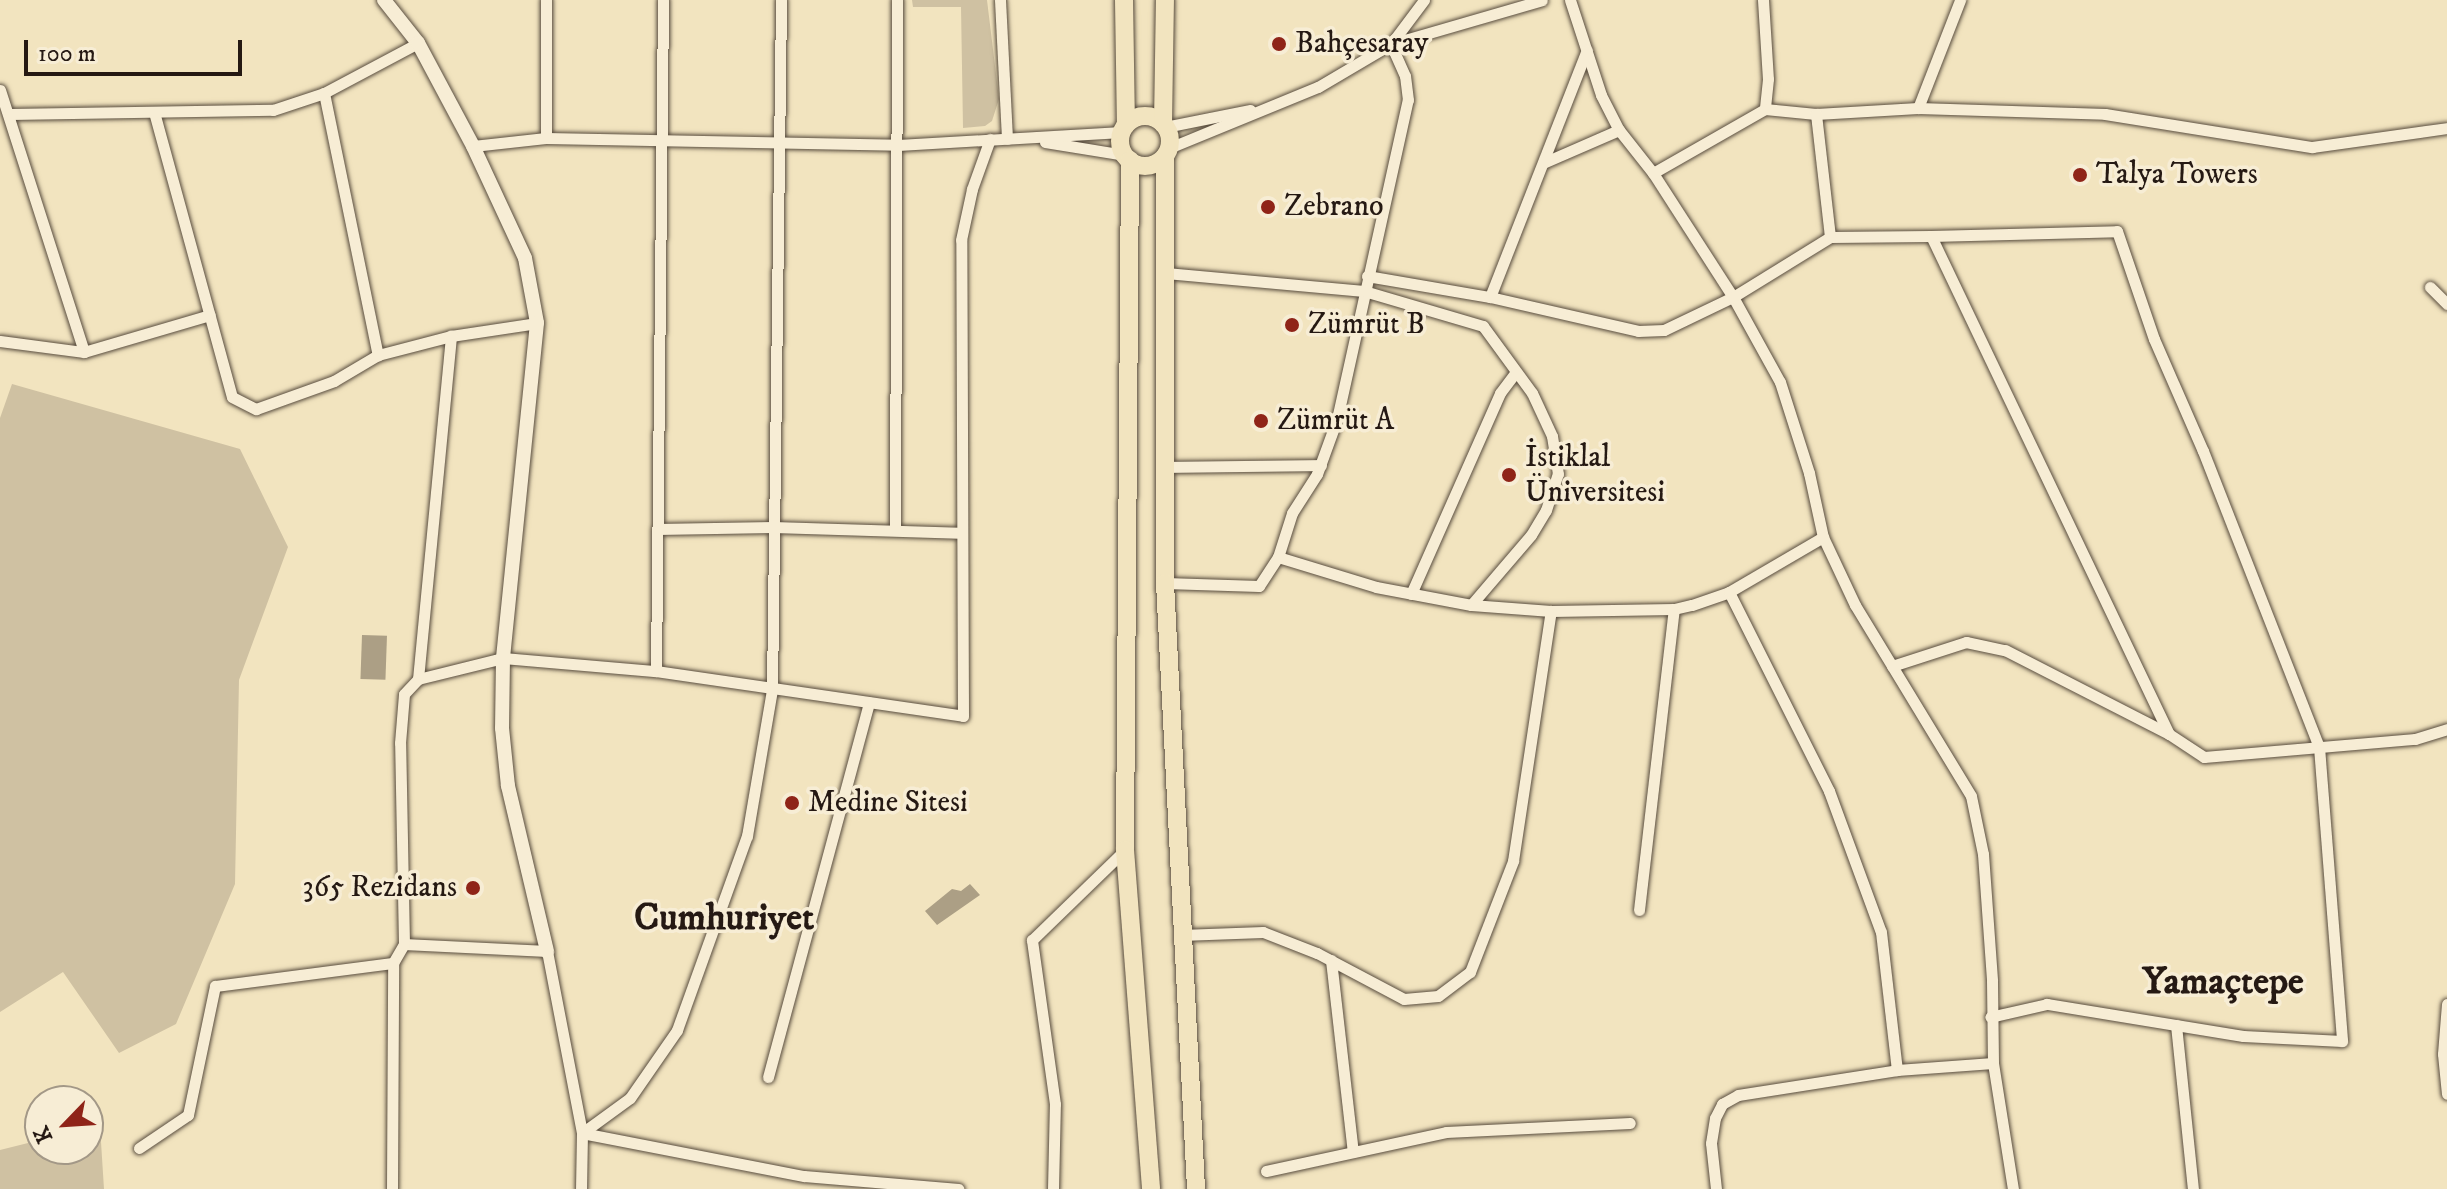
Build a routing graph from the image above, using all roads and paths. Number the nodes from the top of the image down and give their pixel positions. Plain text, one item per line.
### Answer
1 (384, 0) edge
2 (546, 0) edge
3 (663, 0) edge
4 (781, 0) edge
5 (897, 0) edge
6 (1000, 0) edge
7 (1124, 0) edge
8 (1165, 0) edge
9 (1424, 0) edge
10 (1542, 0) edge
11 (1570, 0) edge
12 (1763, 0) edge
13 (1960, 0) edge
14 (418, 43) junction
15 (1391, 44) junction
16 (1587, 50) junction
17 (0, 90) edge
18 (324, 93) junction
19 (1278, 105) junction
20 (1918, 108) junction
21 (1765, 109) junction
22 (154, 112) junction
23 (10, 114) junction
24 (1816, 114) junction
25 (1164, 125) junction
26 (1124, 128) junction
27 (2447, 128) edge
28 (1619, 130) junction
29 (546, 138) junction
30 (661, 139) junction
31 (990, 139) junction
32 (1007, 139) junction
33 (1024, 139) junction
34 (781, 140) junction
35 (898, 145) junction
36 (473, 146) junction
37 (1167, 152) junction
38 (1127, 158) junction
39 (1543, 163) junction
40 (1653, 173) junction
41 (1931, 236) junction
42 (1830, 237) junction
43 (1166, 273) junction
44 (1367, 276) junction
45 (2430, 287) dead end
46 (1364, 291) junction
47 (1490, 297) junction
48 (1733, 297) junction
49 (2447, 304) edge
50 (210, 315) junction
51 (537, 323) junction
52 (451, 336) junction
53 (0, 341) edge
54 (84, 352) junction
55 (378, 355) junction
56 (1516, 372) junction
57 (1321, 465) junction
58 (1166, 467) junction
59 (773, 527) junction
60 (657, 529) junction
61 (895, 529) junction
62 (959, 533) junction
63 (1823, 537) junction
64 (1278, 557) junction
65 (1165, 583) junction
66 (1729, 592) junction
67 (1411, 594) junction
68 (1471, 605) junction
69 (1674, 609) junction
70 (1551, 611) junction
71 (503, 658) junction
72 (1892, 666) junction
73 (656, 671) junction
74 (418, 679) junction
75 (772, 690) junction
76 (869, 702) junction
77 (2447, 729) edge
78 (2169, 734) junction
79 (2319, 747) junction
80 (1125, 850) junction
81 (1639, 910) dead end
82 (1181, 935) junction
83 (404, 944) junction
84 (547, 951) junction
85 (1331, 960) junction
86 (393, 963) junction
87 (2447, 1004) edge
88 (1990, 1017) junction
89 (2176, 1025) junction
90 (2445, 1054) edge
91 (1993, 1063) junction
92 (1897, 1070) junction
93 (768, 1077) dead end
94 (2447, 1094) edge
95 (1630, 1123) dead end
96 (582, 1133) junction
97 (139, 1148) dead end
98 (1353, 1152) junction
99 (1266, 1171) dead end
100 (803, 1183) edge
101 (392, 1189) edge
102 (581, 1189) edge
103 (958, 1189) edge
104 (1053, 1189) edge
105 (1151, 1189) edge
106 (1196, 1189) edge
107 (1716, 1189) edge
108 (2013, 1189) edge
109 (2193, 1189) edge

1 - 14 street
2 - 29 street
3 - 30 street
4 - 34 street
5 - 35 street
6 - 32 street
7 - 26 main road
8 - 25 main road
9 - 15 street
10 - 15 street
11 - 16 street
12 - 21 street
13 - 20 street
14 - 18 street
14 - 36 street
15 - 19 street
15 - 44 street
16 - 28 street
16 - 39 street
17 - 23 street
18 - 22 street
18 - 55 street
19 - 25 street
19 - 37 street
20 - 24 street
20 - 27 street
21 - 24 street
21 - 40 street
22 - 23 street
22 - 50 street
23 - 54 street
24 - 42 street
25 - 26 main road
25 - 37 main road
26 - 33 street
26 - 38 main road
28 - 39 street
28 - 40 street
29 - 30 street
29 - 36 street
30 - 34 street
30 - 60 street
31 - 32 street
31 - 35 street
31 - 62 street
32 - 33 street
33 - 38 street
34 - 35 street
34 - 59 street
35 - 61 street
36 - 51 street
37 - 38 main road
37 - 43 main road
38 - 80 main road
39 - 47 street
40 - 48 street
41 - 42 street
41 - 78 street
41 - 79 street
42 - 48 street
43 - 46 street
43 - 58 main road
44 - 46 street
44 - 47 street
45 - 49 street
46 - 56 street
46 - 57 street
47 - 48 street
48 - 63 street
50 - 54 street
50 - 55 street
51 - 52 street
51 - 71 street
52 - 55 street
52 - 74 street
53 - 54 street
56 - 67 street
56 - 68 street
57 - 58 street
57 - 64 street
58 - 65 main road
59 - 60 street
59 - 61 street
59 - 75 street
60 - 73 street
61 - 62 street
62 - 76 street
63 - 66 street
63 - 72 street
64 - 65 street
64 - 67 street
65 - 82 main road
66 - 69 street
66 - 92 street
67 - 68 street
68 - 70 street
69 - 70 street
69 - 81 street
70 - 85 street
71 - 73 street
71 - 74 street
71 - 84 street
72 - 78 street
72 - 88 street
73 - 75 street
74 - 83 street
75 - 76 street
75 - 96 street
76 - 93 street
77 - 79 street
78 - 79 street
79 - 89 street
80 - 104 street
80 - 105 main road
82 - 85 street
82 - 106 main road
83 - 84 street
83 - 86 street
84 - 96 street
85 - 98 street
86 - 97 street
86 - 101 street
87 - 90 street
88 - 89 street
88 - 91 street
89 - 109 street
90 - 94 street
91 - 92 street
91 - 108 street
92 - 107 street
95 - 98 street
96 - 100 street
96 - 102 street
98 - 99 street
100 - 103 street

